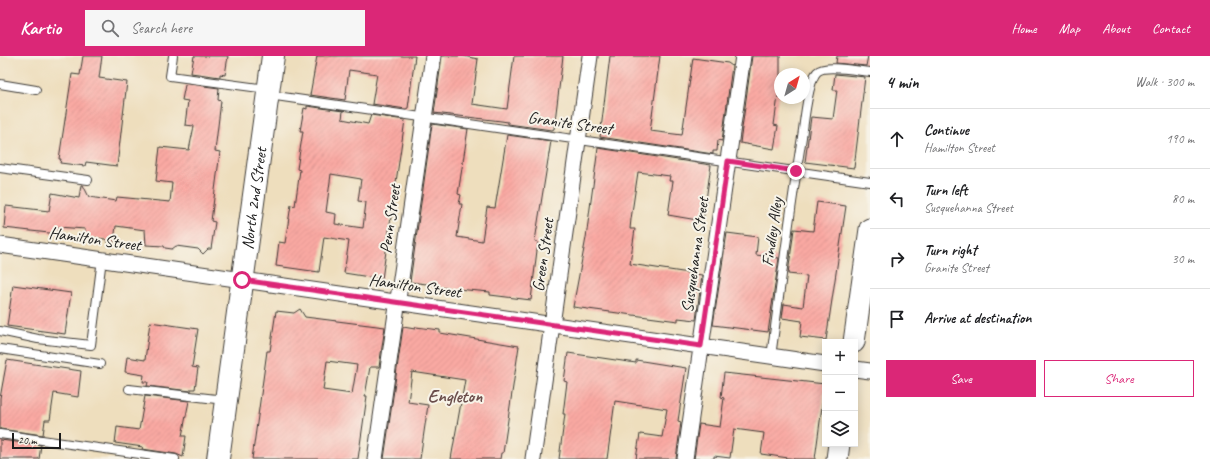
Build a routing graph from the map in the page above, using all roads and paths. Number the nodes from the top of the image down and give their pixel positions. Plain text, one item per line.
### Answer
1 (173, 56) edge
2 (273, 56) edge
3 (432, 56) edge
4 (590, 56) edge
5 (743, 56) edge
6 (870, 72) edge
7 (0, 84) edge
8 (36, 90) dead end
9 (267, 92) junction
10 (424, 117) junction
11 (578, 140) junction
12 (728, 161) junction
13 (0, 168) edge
14 (796, 171) junction
15 (88, 180) dead end
16 (870, 182) edge
17 (870, 229) edge
18 (0, 244) edge
19 (102, 259) junction
20 (242, 280) junction
21 (398, 302) junction
22 (552, 325) junction
23 (1, 332) edge
24 (854, 339) edge
25 (701, 346) junction
26 (0, 349) edge
27 (771, 357) junction
28 (100, 364) dead end
29 (822, 364) edge
30 (858, 369) edge
31 (870, 371) edge
32 (129, 389) dead end
33 (226, 400) junction
34 (0, 434) edge
35 (839, 447) edge
36 (175, 459) edge
37 (218, 459) edge
38 (375, 459) edge
39 (533, 459) edge
40 (686, 459) edge
41 (837, 459) edge

1 - 9 lane, Granite Street
2 - 9 main road, North 2nd Street
3 - 10 street, Penn Street
4 - 11 street, Green Street
5 - 12 street, Susquehanna Street
6 - 14 lane, Findley Alley
7 - 8 lane
9 - 10 lane, Granite Street
9 - 20 main road, North 2nd Street
10 - 11 lane, Granite Street
10 - 21 street, Penn Street
11 - 12 lane, Granite Street
11 - 22 street, Green Street
12 - 14 lane, Granite Street
12 - 25 street, Susquehanna Street
13 - 15 lane
14 - 16 lane, Granite Street
14 - 27 lane, Findley Alley
17 - 24 main road
18 - 19 street, Hamilton Street
19 - 20 street, Hamilton Street
19 - 23 lane
20 - 21 street, Hamilton Street
20 - 33 main road, North 2nd Street
21 - 22 street, Hamilton Street
21 - 38 street, Penn Street
22 - 25 street, Hamilton Street
22 - 39 street, Green Street
25 - 27 street, Hamilton Street
25 - 40 street, Susquehanna Street
26 - 28 lane
27 - 29 street, Hamilton Street
30 - 31 street
32 - 33 lane
33 - 37 main road, North 2nd Street
34 - 36 lane
35 - 41 main road

